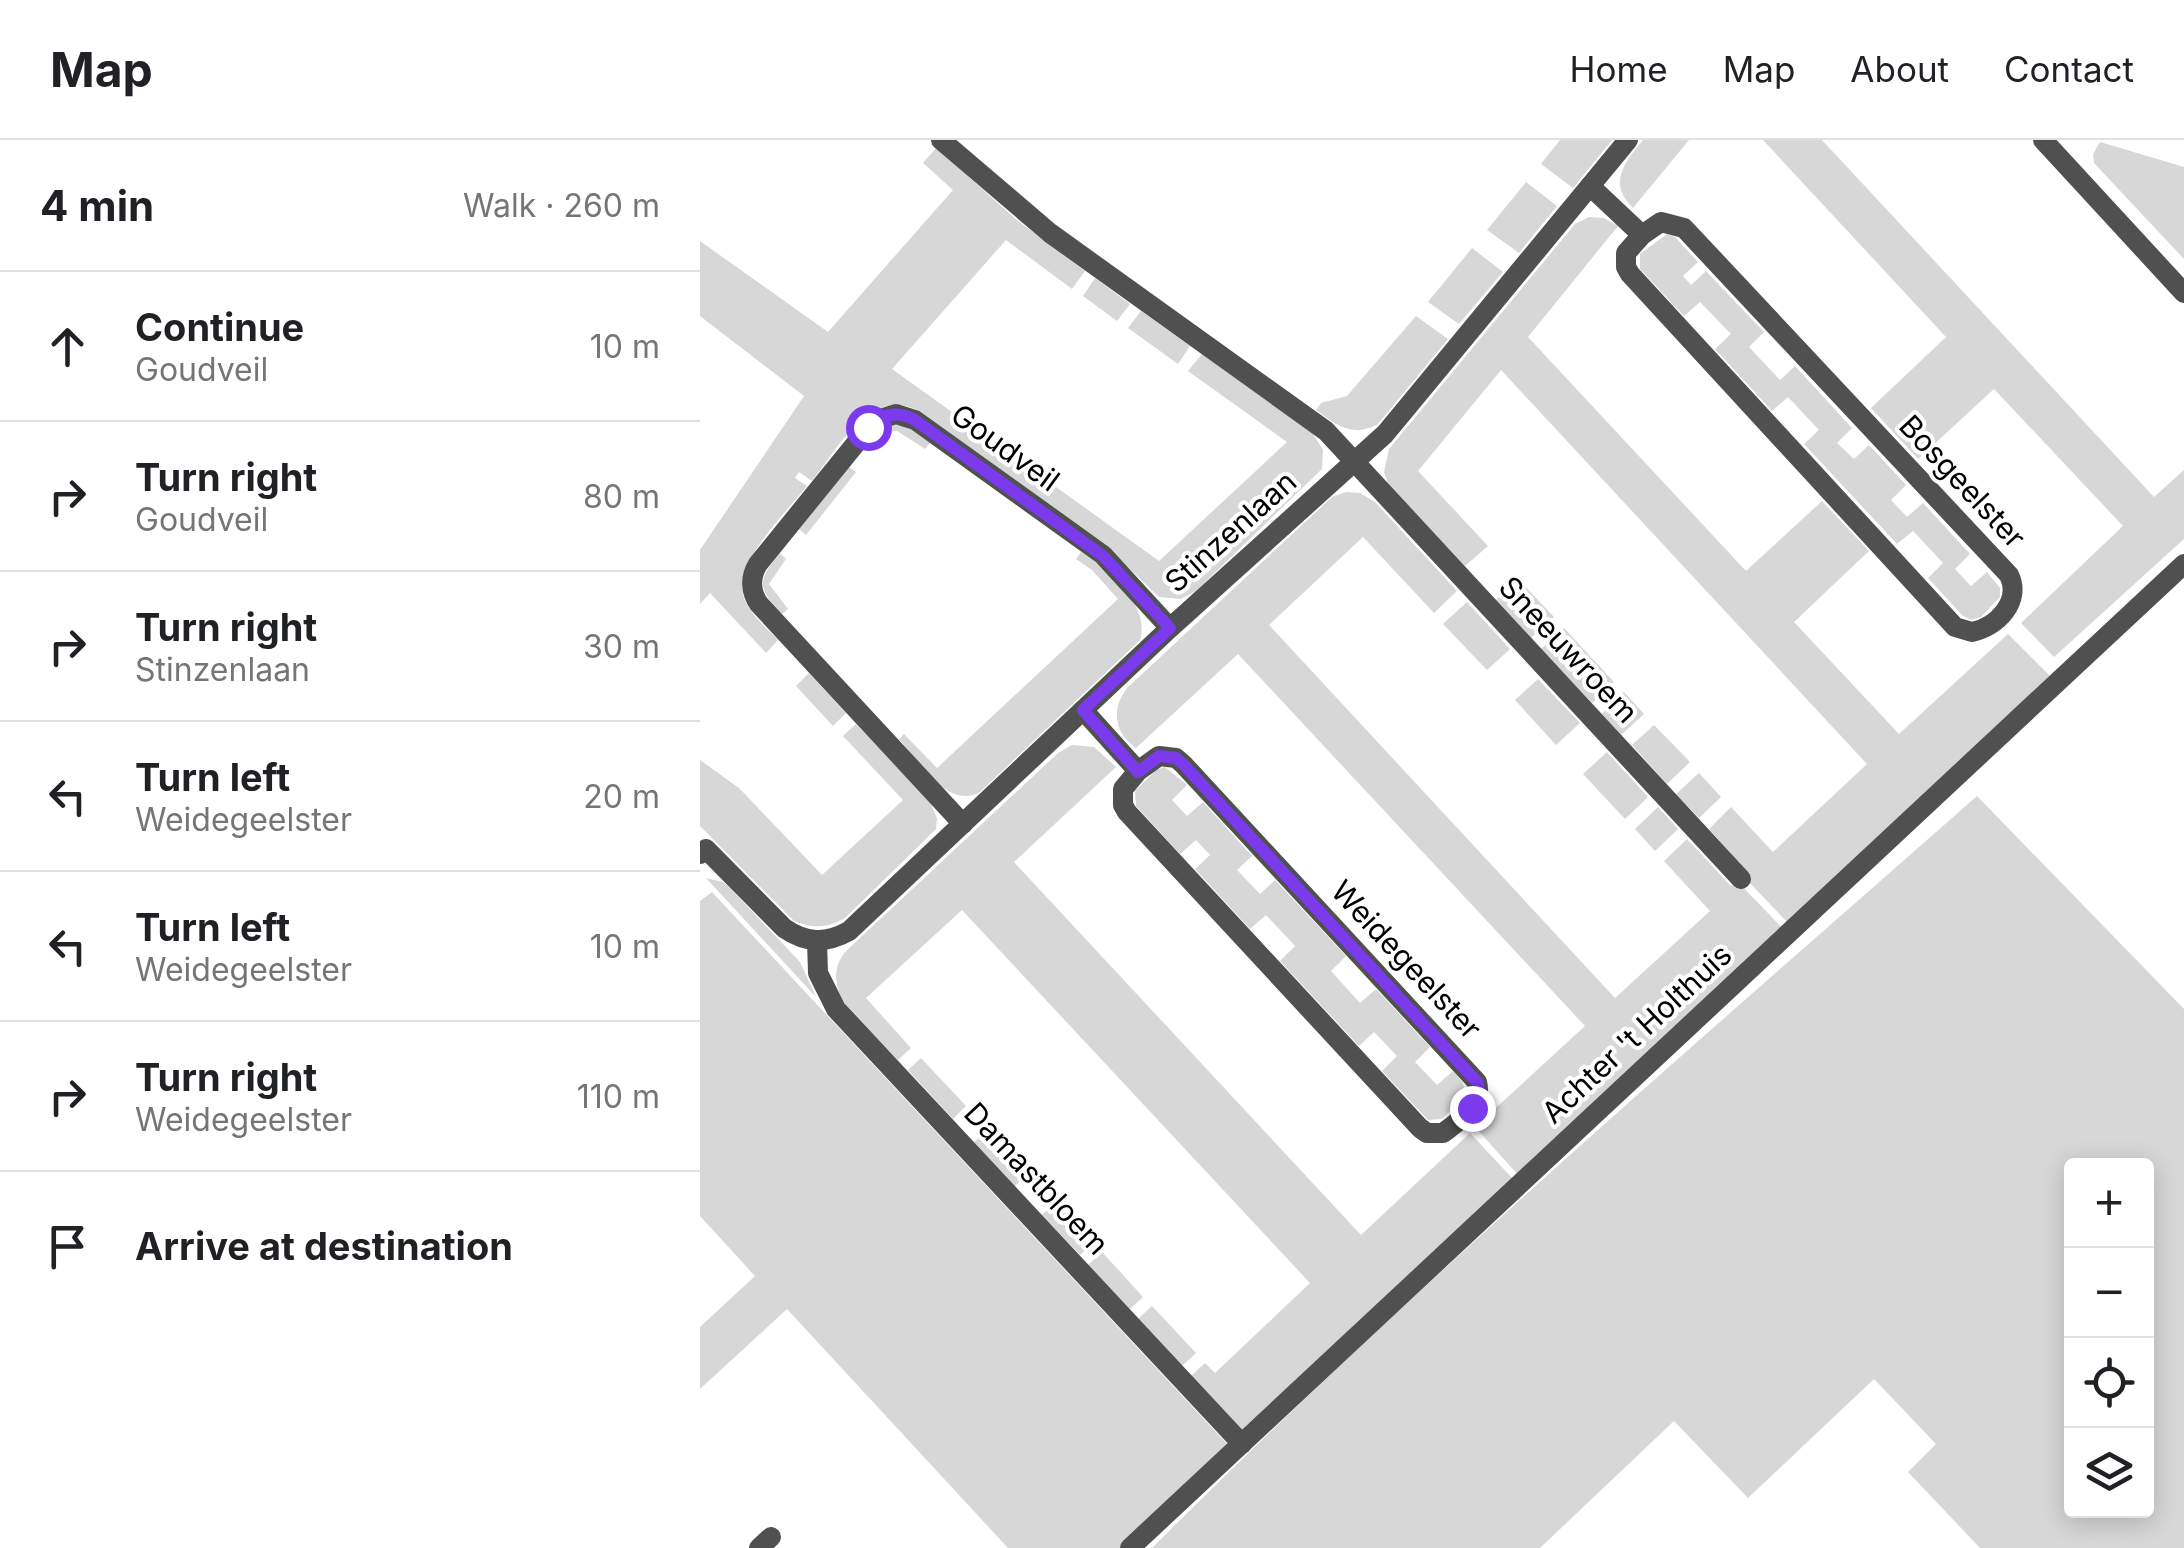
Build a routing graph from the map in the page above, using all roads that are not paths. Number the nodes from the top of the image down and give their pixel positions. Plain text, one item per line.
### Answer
1 (941, 140) edge
2 (1628, 140) edge
3 (2043, 140) edge
4 (2072, 140) edge
5 (2066, 164) junction
6 (1590, 186) junction
7 (1642, 235) junction
8 (2184, 293) edge
9 (1352, 461) junction
10 (2184, 564) edge
11 (1170, 628) junction
12 (1083, 710) junction
13 (1138, 772) junction
14 (963, 824) junction
15 (702, 848) edge
16 (1741, 879) dead end
17 (817, 941) junction
18 (1242, 1444) junction
19 (1130, 1548) edge

1 - 9 street, Sneeuwroem
2 - 6 street, Stinzenlaan
3 - 5 street
4 - 5 street
5 - 8 street
6 - 7 street
6 - 9 street, Stinzenlaan
7 - 7 street, Bosgeelster
9 - 11 street, Stinzenlaan
9 - 16 street, Sneeuwroem
10 - 18 street, Achter 't Holthuis
11 - 12 street, Stinzenlaan
11 - 14 street, Goudveil
12 - 13 street
12 - 14 street, Stinzenlaan
13 - 13 street, Weidegeelster
14 - 17 street, Stinzenlaan
15 - 17 street
17 - 18 street, Damastbloem
18 - 19 street, Achter 't Holthuis

